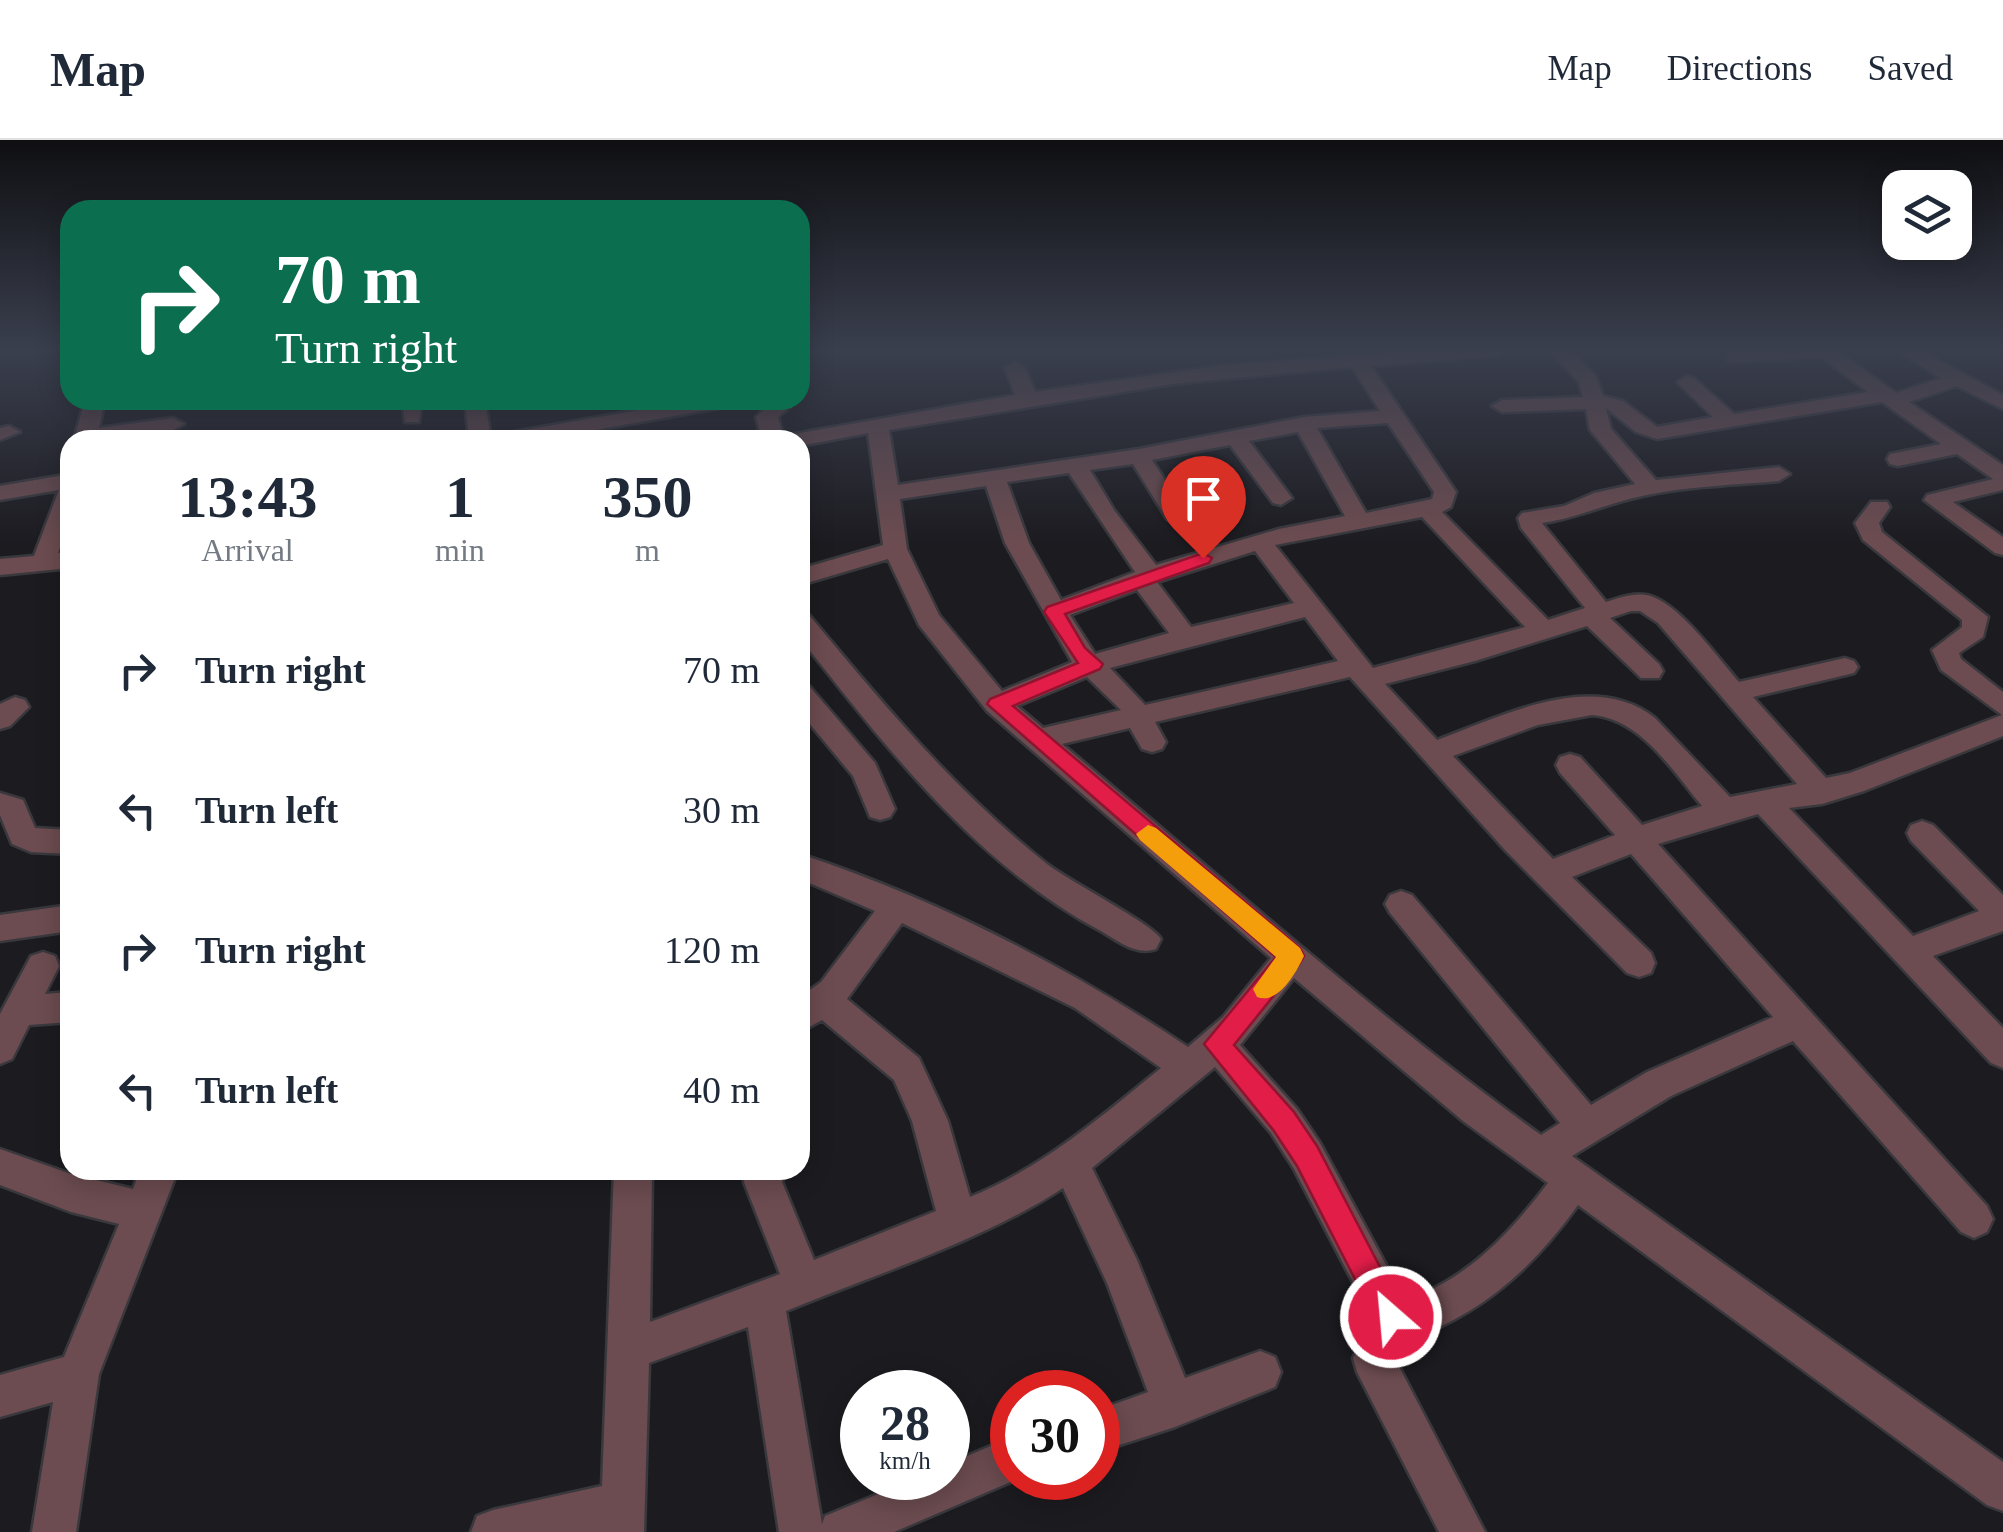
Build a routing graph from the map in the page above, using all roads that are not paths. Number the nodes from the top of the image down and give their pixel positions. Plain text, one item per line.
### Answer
1 (174, 414) edge
2 (647, 414) edge
3 (947, 414) edge
4 (1596, 414) edge
5 (1627, 414) edge
6 (1722, 414) edge
7 (1789, 414) edge
8 (1913, 414) edge
9 (1397, 416) joint
10 (1732, 423) junction
11 (1304, 424) junction
12 (878, 425) junction
13 (575, 426) edge
14 (115, 430) edge
15 (810, 438) edge
16 (1236, 439) junction
17 (1960, 447) junction
18 (1138, 456) junction
19 (1898, 459) dead end
20 (1076, 466) junction
21 (1779, 474) dead end
22 (2003, 475) edge
23 (995, 479) junction
24 (60, 483) edge
25 (2003, 483) edge
26 (1650, 488) junction
27 (0, 493) edge
28 (886, 494) junction
29 (1281, 498) dead end
30 (1879, 507) dead end
31 (1427, 509) junction
32 (1176, 514) dead end
33 (60, 517) edge
34 (1359, 521) junction
35 (1260, 542) junction
36 (2003, 548) edge
37 (895, 549) junction
38 (60, 561) edge
39 (43, 563) junction
40 (0, 567) edge
41 (810, 574) edge
42 (1142, 579) junction
43 (1311, 607) junction
44 (1054, 612) junction
45 (1596, 614) junction
46 (1542, 630) junction
47 (810, 633) edge
48 (1184, 637) junction
49 (833, 662) junction
50 (1093, 664) junction
51 (1845, 667) dead end
52 (1650, 671) dead end
53 (810, 672) edge
54 (1362, 672) junction
55 (1735, 692) junction
56 (997, 704) junction
57 (810, 706) edge
58 (2003, 706) edge
59 (2003, 725) edge
60 (1145, 730) junction
61 (1038, 739) junction
62 (1433, 752) junction
63 (1570, 765) dead end
64 (1822, 792) junction
65 (1764, 801) junction
66 (0, 804) edge
67 (880, 809) dead end
68 (1724, 810) junction
69 (1922, 833) dead end
70 (1634, 840) junction
71 (60, 842) edge
72 (810, 870) edge
73 (1546, 874) junction
74 (1401, 904) dead end
75 (897, 906) junction
76 (60, 919) edge
77 (0, 928) edge
78 (1145, 939) dead end
79 (1906, 952) junction
80 (1292, 956) junction
81 (1639, 963) dead end
82 (43, 966) dead end
83 (60, 1008) edge
84 (812, 1009) edge
85 (22, 1011) junction
86 (1800, 1022) junction
87 (0, 1048) edge
88 (2003, 1052) edge
89 (1203, 1056) junction
90 (1586, 1127) junction
91 (1541, 1155) junction
92 (1070, 1163) junction
93 (0, 1167) edge
94 (1574, 1179) junction
95 (155, 1180) edge
96 (633, 1180) edge
97 (763, 1180) edge
98 (143, 1211) junction
99 (1974, 1219) dead end
100 (959, 1222) junction
101 (804, 1285) junction
102 (764, 1301) junction
103 (1390, 1325) junction
104 (629, 1350) junction
105 (1260, 1372) dead end
106 (78, 1374) junction
107 (0, 1396) edge
108 (1175, 1406) junction
109 (1120, 1424) edge
110 (990, 1468) edge
111 (2003, 1488) edge
112 (623, 1518) edge
113 (54, 1532) edge
114 (492, 1532) edge
115 (801, 1532) edge
116 (842, 1532) edge
117 (1463, 1532) edge

1 - 14 street
2 - 13 street
3 - 12 street
4 - 26 street
5 - 10 street
6 - 10 street
7 - 10 street
8 - 17 street
9 - 11 street
9 - 31 street
11 - 16 street
11 - 34 street
12 - 15 street
12 - 28 street
16 - 18 street
16 - 29 street
17 - 19 street
17 - 22 street
18 - 20 street
18 - 32 street
20 - 23 street
20 - 42 street
21 - 26 street
23 - 28 street
23 - 44 street
24 - 27 street
25 - 36 street
26 - 45 street
28 - 37 street
30 - 58 street
31 - 34 street
31 - 46 street
33 - 39 street
34 - 35 street
35 - 42 street
35 - 43 street
37 - 41 street
37 - 56 street
38 - 39 street
39 - 40 street
42 - 44 street
42 - 48 street
43 - 48 street
43 - 54 street
44 - 50 street
45 - 46 street
45 - 52 street
45 - 55 street
46 - 54 street
47 - 49 street
48 - 50 street
49 - 53 street
49 - 78 street
50 - 56 street
50 - 60 street
51 - 55 street
54 - 60 street
54 - 62 street
55 - 64 street
56 - 61 street
57 - 67 street
59 - 64 street
60 - 61 street
61 - 80 street
62 - 68 street
62 - 73 street
63 - 70 street
64 - 65 street
65 - 68 street
65 - 79 street
66 - 71 street
68 - 70 street
69 - 79 street
70 - 73 street
70 - 86 street
72 - 75 street
73 - 81 street
74 - 90 street
75 - 84 street
75 - 89 street
76 - 77 street
79 - 88 street
80 - 89 street
80 - 91 street
82 - 85 street
83 - 85 street
84 - 100 street
85 - 87 street
86 - 90 street
86 - 99 street
89 - 92 street
89 - 103 street
90 - 91 street
91 - 94 street
92 - 100 street
92 - 108 street
93 - 98 street
94 - 103 street
94 - 111 street
95 - 98 street
96 - 104 street
97 - 101 street
98 - 106 street
100 - 101 street
101 - 102 street
102 - 104 street
102 - 115 street
103 - 117 street
104 - 112 street
105 - 108 street
106 - 107 street
106 - 113 street
108 - 109 street
110 - 116 street
112 - 114 street

